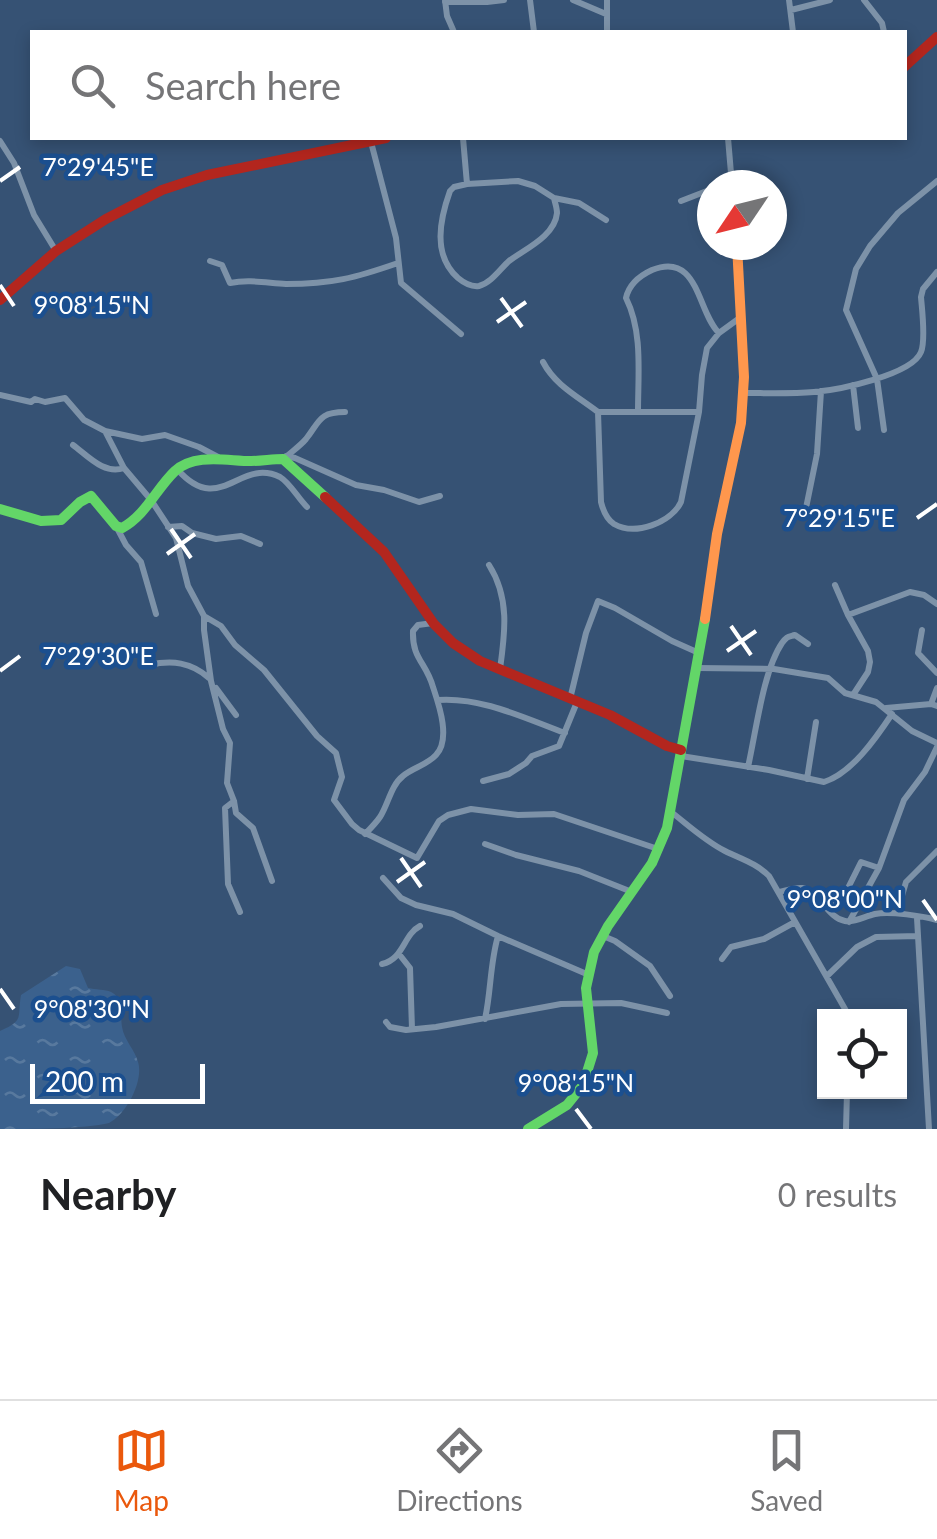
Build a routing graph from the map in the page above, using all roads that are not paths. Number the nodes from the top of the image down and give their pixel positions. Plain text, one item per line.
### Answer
1 (504, 0) edge
2 (530, 0) edge
3 (572, 0) edge
4 (607, 0) edge
5 (789, 0) edge
6 (830, 0) edge
7 (864, 0) edge
8 (445, 1) edge
9 (791, 10) junction
10 (606, 14) junction
11 (453, 30) edge
12 (534, 30) edge
13 (607, 30) edge
14 (794, 30) edge
15 (884, 30) edge
16 (937, 37) edge
17 (907, 63) edge
18 (370, 140) joint
19 (462, 140) edge
20 (728, 140) edge
21 (0, 141) edge
22 (730, 170) edge
23 (937, 182) edge
24 (467, 184) junction
25 (697, 195) edge
26 (554, 198) junction
27 (680, 201) dead end
28 (606, 220) dead end
29 (56, 251) junction
30 (210, 260) dead end
31 (738, 260) edge
32 (398, 262) junction
33 (937, 272) edge
34 (0, 300) edge
35 (742, 316) junction
36 (718, 332) junction
37 (461, 334) dead end
38 (544, 362) dead end
39 (877, 379) junction
40 (853, 385) junction
41 (820, 391) junction
42 (743, 393) junction
43 (0, 394) edge
44 (345, 412) dead end
45 (598, 412) junction
46 (638, 412) junction
47 (699, 412) junction
48 (858, 428) dead end
49 (105, 430) junction
50 (884, 430) dead end
51 (73, 444) dead end
52 (218, 458) junction
53 (284, 458) junction
54 (124, 468) junction
55 (177, 470) junction
56 (440, 496) dead end
57 (151, 500) junction
58 (307, 507) dead end
59 (806, 508) dead end
60 (0, 509) edge
61 (116, 526) junction
62 (168, 527) junction
63 (260, 544) dead end
64 (489, 565) dead end
65 (835, 585) dead end
66 (937, 604) edge
67 (857, 611) junction
68 (156, 614) dead end
69 (848, 615) junction
70 (204, 616) junction
71 (434, 623) junction
72 (922, 630) dead end
73 (864, 643) junction
74 (808, 644) dead end
75 (700, 654) junction
76 (149, 666) dead end
77 (698, 668) junction
78 (500, 669) junction
79 (770, 669) junction
80 (937, 673) edge
81 (211, 681) junction
82 (937, 688) edge
83 (853, 695) junction
84 (438, 700) junction
85 (574, 700) junction
86 (934, 705) edge
87 (888, 711) junction
88 (236, 715) dead end
89 (816, 722) dead end
90 (565, 733) junction
91 (937, 745) edge
92 (681, 753) junction
93 (748, 767) junction
94 (807, 779) junction
95 (484, 781) dead end
96 (234, 801) junction
97 (670, 811) junction
98 (365, 834) junction
99 (485, 844) dead end
100 (660, 849) junction
101 (937, 850) edge
102 (923, 866) junction
103 (879, 868) junction
104 (937, 871) edge
105 (383, 878) dead end
106 (272, 881) dead end
107 (632, 892) junction
108 (778, 892) junction
109 (830, 911) junction
110 (240, 912) dead end
111 (897, 913) junction
112 (917, 918) junction
113 (937, 920) edge
114 (796, 922) junction
115 (848, 922) junction
116 (420, 926) dead end
117 (498, 936) junction
118 (603, 936) junction
119 (918, 936) junction
120 (400, 954) junction
121 (722, 959) dead end
122 (382, 964) dead end
123 (589, 975) junction
124 (827, 976) junction
125 (670, 996) dead end
126 (588, 1004) junction
127 (845, 1009) edge
128 (667, 1012) dead end
129 (484, 1020) junction
130 (386, 1022) dead end
131 (412, 1029) junction
132 (848, 1099) edge
133 (528, 1129) edge
134 (846, 1129) edge
135 (929, 1129) edge

1 - 8 street
2 - 12 street
3 - 10 street
4 - 10 street
5 - 9 street
6 - 9 street
7 - 15 street
8 - 11 street
9 - 14 street
10 - 13 street
16 - 17 street
18 - 29 street
18 - 32 street
19 - 24 street
20 - 22 street
21 - 29 street
23 - 39 street
24 - 26 street
24 - 26 street
25 - 27 street
26 - 28 street
29 - 34 street
30 - 32 street
31 - 35 street
32 - 37 street
33 - 39 street
35 - 36 street
35 - 42 street
36 - 46 street
36 - 47 street
38 - 45 street
39 - 40 street
39 - 50 street
40 - 41 street
40 - 48 street
41 - 42 street
41 - 59 street
42 - 75 street
43 - 49 street
44 - 53 street
45 - 46 street
45 - 47 street
46 - 47 street
49 - 52 street
49 - 54 street
51 - 54 street
52 - 53 street
52 - 55 street
53 - 56 street
53 - 71 street
54 - 57 street
55 - 57 street
55 - 58 street
57 - 61 street
57 - 62 street
60 - 61 street
61 - 68 street
62 - 63 street
62 - 70 street
64 - 78 street
65 - 69 street
66 - 67 street
67 - 69 street
67 - 73 street
69 - 73 street
70 - 81 street
70 - 98 street
71 - 78 street
71 - 84 street
72 - 80 street
73 - 83 street
74 - 79 street
75 - 77 street
75 - 85 street
76 - 81 street
77 - 79 street
77 - 92 street
78 - 85 street
79 - 83 street
79 - 93 street
81 - 88 street
81 - 96 street
82 - 86 street
83 - 87 street
84 - 90 street
84 - 98 street
85 - 90 street
85 - 92 street
86 - 87 street
87 - 91 street
87 - 94 street
89 - 94 street
90 - 95 street
91 - 103 street
92 - 93 street
92 - 97 street
93 - 94 street
96 - 106 street
96 - 110 street
97 - 100 street
97 - 108 street
98 - 100 street
99 - 107 street
100 - 107 street
101 - 102 street
102 - 104 street
102 - 111 street
103 - 109 street
103 - 115 street
105 - 117 street
107 - 118 street
108 - 109 street
108 - 114 street
109 - 115 street
111 - 112 street
111 - 115 street
112 - 113 street
112 - 119 street
114 - 121 street
114 - 124 street
116 - 120 street
117 - 123 street
117 - 129 street
118 - 123 street
118 - 125 street
119 - 124 street
119 - 135 street
120 - 122 street
120 - 131 street
123 - 126 street
124 - 127 street
126 - 128 street
126 - 129 street
126 - 133 street
129 - 131 street
130 - 131 street
132 - 134 street

